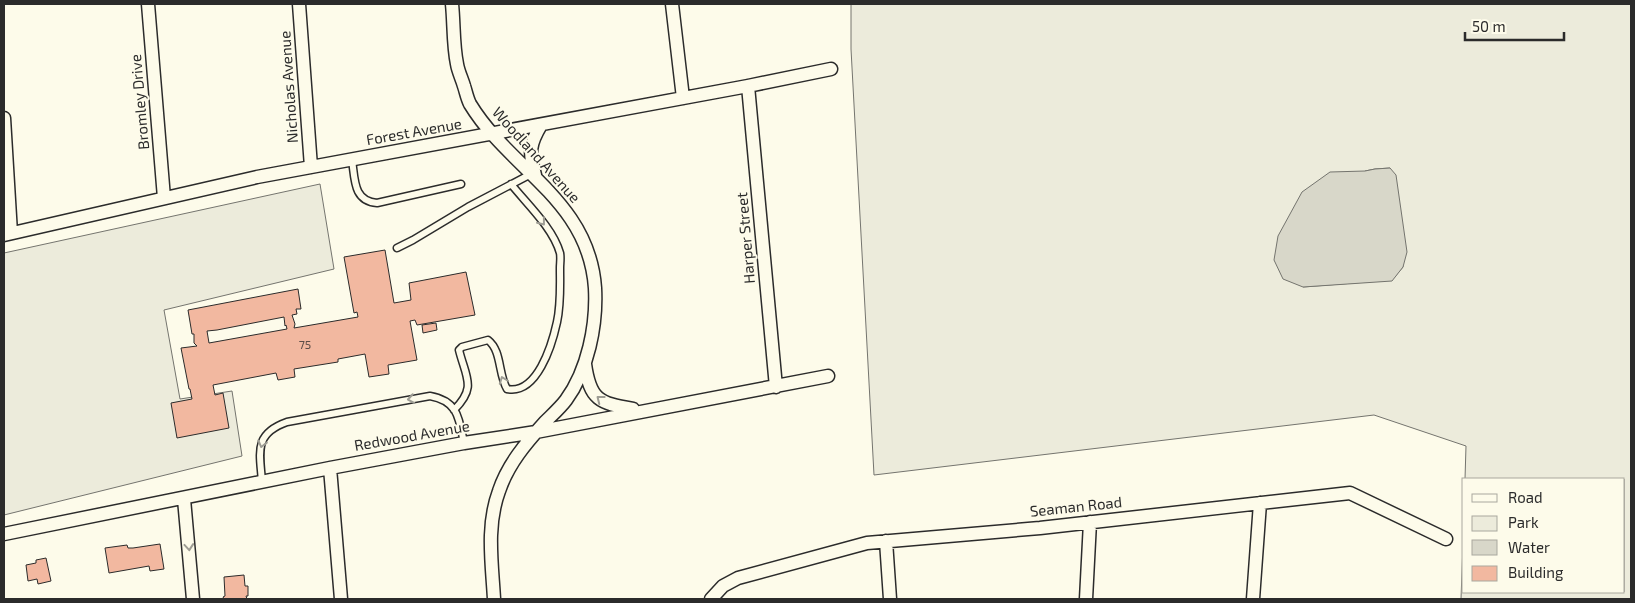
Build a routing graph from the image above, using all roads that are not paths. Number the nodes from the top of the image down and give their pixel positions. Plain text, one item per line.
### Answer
1 (148, 4) edge
2 (298, 4) edge
3 (452, 4) edge
4 (672, 4) edge
5 (831, 69) dead end
6 (748, 86) junction
7 (683, 98) junction
8 (4, 118) edge
9 (541, 125) junction
10 (493, 134) junction
11 (352, 160) junction
12 (311, 167) junction
13 (534, 175) junction
14 (461, 184) dead end
15 (511, 184) junction
16 (164, 198) junction
17 (7, 234) edge
18 (397, 248) dead end
19 (584, 361) junction
20 (828, 376) dead end
21 (776, 387) junction
22 (454, 410) junction
23 (640, 411) junction
24 (536, 432) junction
25 (464, 443) junction
26 (330, 468) junction
27 (262, 482) junction
28 (184, 499) junction
29 (1260, 502) junction
30 (1090, 522) junction
31 (4, 534) edge
32 (1446, 539) dead end
33 (886, 541) junction
34 (193, 599) edge
35 (341, 599) edge
36 (494, 599) edge
37 (711, 599) edge
38 (890, 599) edge
39 (1086, 599) edge
40 (1253, 599) edge

1 - 16 street, Bromley Drive
2 - 12 street, Nicholas Avenue
3 - 10 street, Woodland Avenue
4 - 7 street
5 - 6 street, Forest Avenue
6 - 7 street, Forest Avenue
6 - 21 street, Harper Street
7 - 9 street, Forest Avenue
8 - 17 street
9 - 10 street, Forest Avenue
9 - 13 street
10 - 11 street, Forest Avenue
10 - 13 street, Woodland Avenue
11 - 12 street, Forest Avenue
11 - 14 lane
12 - 16 street, Forest Avenue
13 - 15 lane
13 - 19 street, Woodland Avenue
15 - 18 lane
15 -> 22 lane
16 - 17 street, Forest Avenue
23 -> 19 street
19 - 24 street, Woodland Avenue
20 - 21 street, Redwood Avenue
21 - 23 street, Redwood Avenue
22 - 25 lane
22 -> 27 lane
23 - 24 street, Redwood Avenue
24 - 25 street, Redwood Avenue
24 - 36 street, Woodland Avenue
25 - 26 street, Redwood Avenue
26 - 27 street, Redwood Avenue
26 - 35 street
27 - 28 street, Redwood Avenue
28 - 31 street, Redwood Avenue
28 -> 34 street
29 - 30 street, Seaman Road
29 - 32 street, Seaman Road
29 - 40 street
30 - 33 street, Seaman Road
30 - 39 street
33 - 37 street, Seaman Road
33 - 38 street

